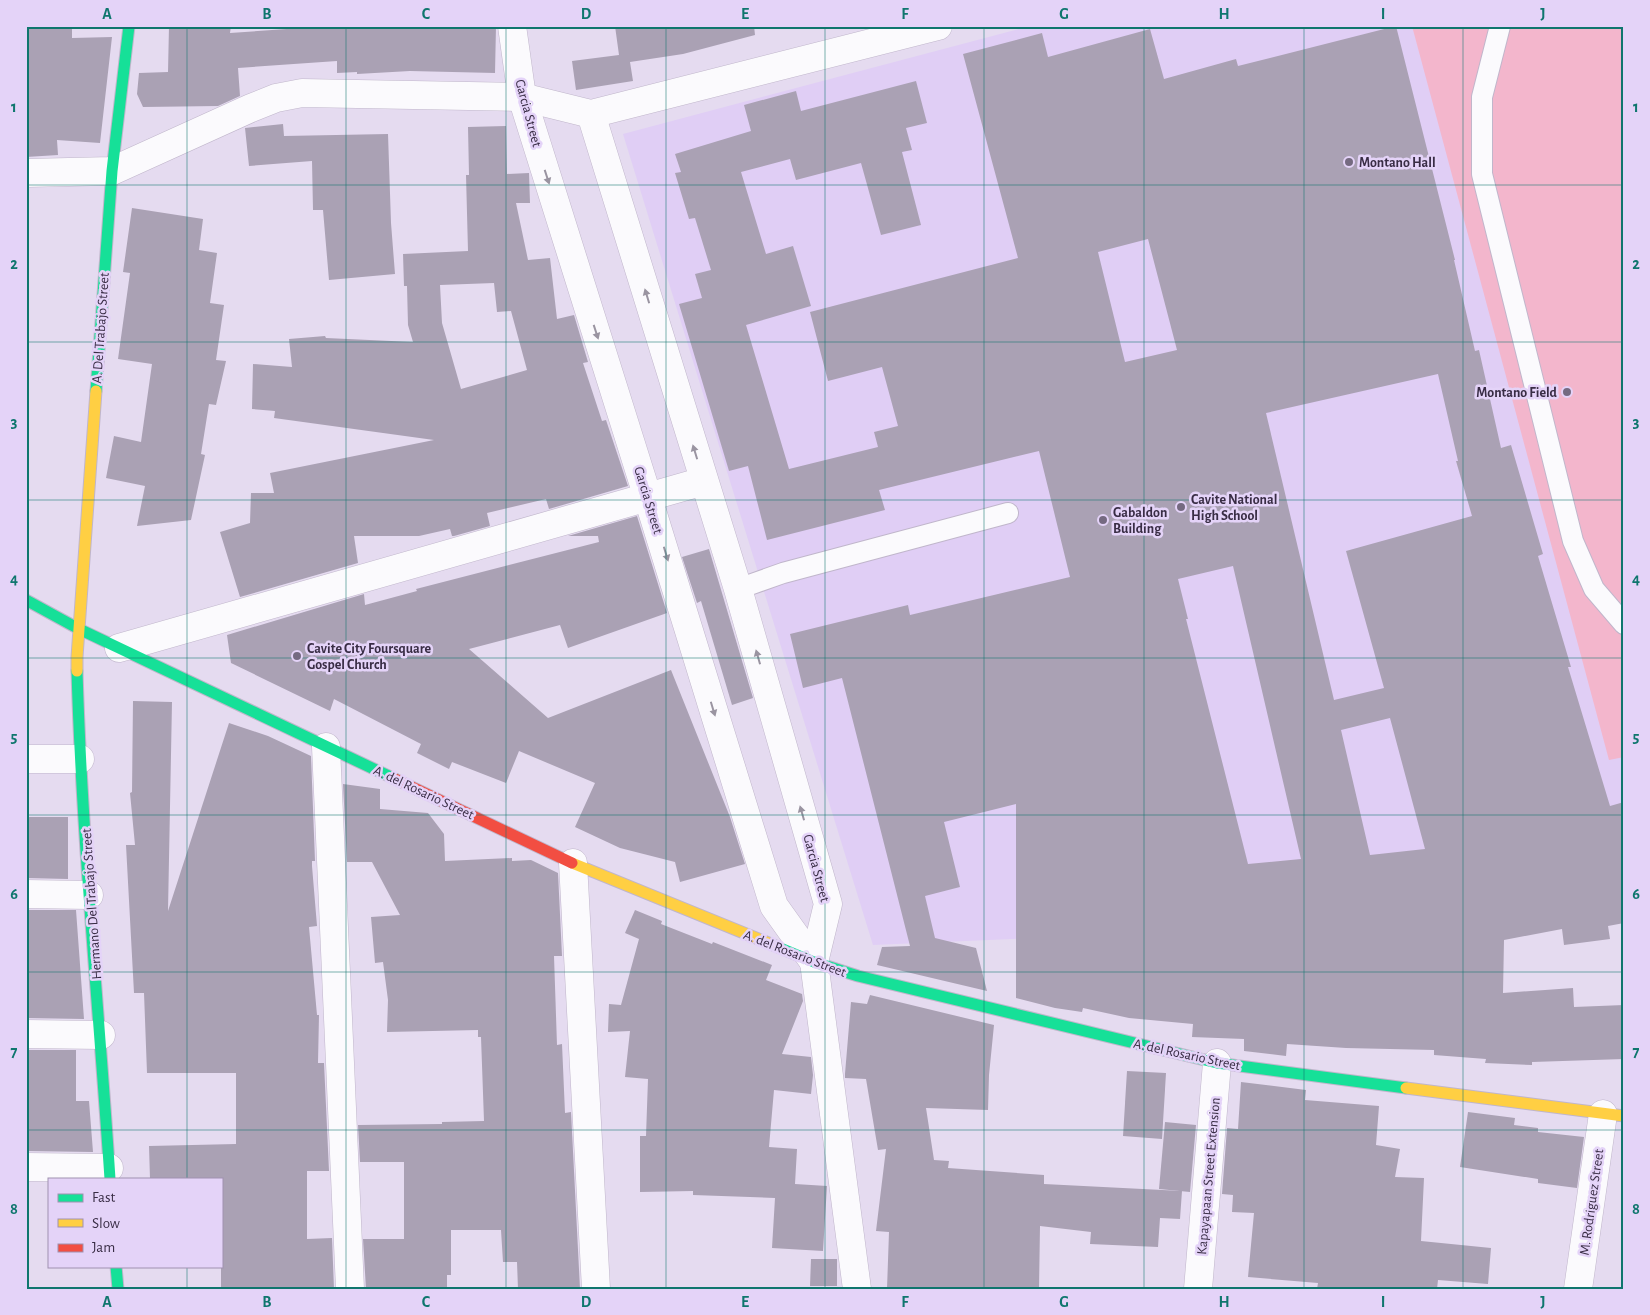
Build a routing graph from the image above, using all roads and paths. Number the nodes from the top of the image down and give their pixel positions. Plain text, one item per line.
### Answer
1 (129, 26) edge
2 (512, 26) edge
3 (938, 26) edge
4 (1500, 26) edge
5 (522, 98) junction
6 (591, 114) junction
7 (112, 171) junction
8 (26, 173) edge
9 (704, 481) junction
10 (648, 498) junction
11 (1008, 512) dead end
12 (738, 589) junction
13 (26, 600) edge
14 (1624, 624) edge
15 (79, 630) junction
16 (119, 648) junction
17 (326, 747) junction
18 (26, 759) edge
19 (80, 759) junction
20 (573, 863) junction
21 (26, 894) edge
22 (89, 895) junction
23 (814, 962) junction
24 (26, 1034) edge
25 (101, 1035) junction
26 (1217, 1062) junction
27 (1613, 1115) edge
28 (26, 1167) edge
29 (110, 1173) edge
30 (116, 1268) edge
31 (118, 1289) edge
32 (350, 1289) edge
33 (596, 1289) edge
34 (857, 1289) edge
35 (1198, 1289) edge
36 (1578, 1289) edge

1 - 7 street, A. Del Trabajo Street
2 - 5 street, Garcia Street
3 - 6 street
4 - 14 lane
5 - 6 street
5 - 7 street
5 -> 10 street, Garcia Street
9 -> 6 street, Garcia Street
7 - 8 street
7 - 15 street, A. Del Trabajo Street
9 - 10 street
9 - 12 street, Garcia Street
10 - 16 street
10 -> 23 street, Garcia Street
11 - 12 lane
23 -> 12 street, Garcia Street
13 - 15 street, A. del Rosario Street
15 - 16 street, A. del Rosario Street
15 - 19 street, Hermano Del Trabajo Street
16 - 17 street, A. del Rosario Street
17 - 20 street, A. del Rosario Street
17 - 32 street
18 - 19 street
19 - 22 street, Hermano Del Trabajo Street
20 - 23 street, A. del Rosario Street
20 - 33 street
21 - 22 street
22 - 25 street, Hermano Del Trabajo Street
23 - 26 street, A. del Rosario Street
23 - 34 street, Garcia Street
24 - 25 street
25 - 29 street, Hermano Del Trabajo Street
26 - 27 street, A. del Rosario Street
26 - 35 street, Kapayapaan Street Extension
27 - 36 street, M. Rodriguez Street
28 - 29 street
30 - 31 street

